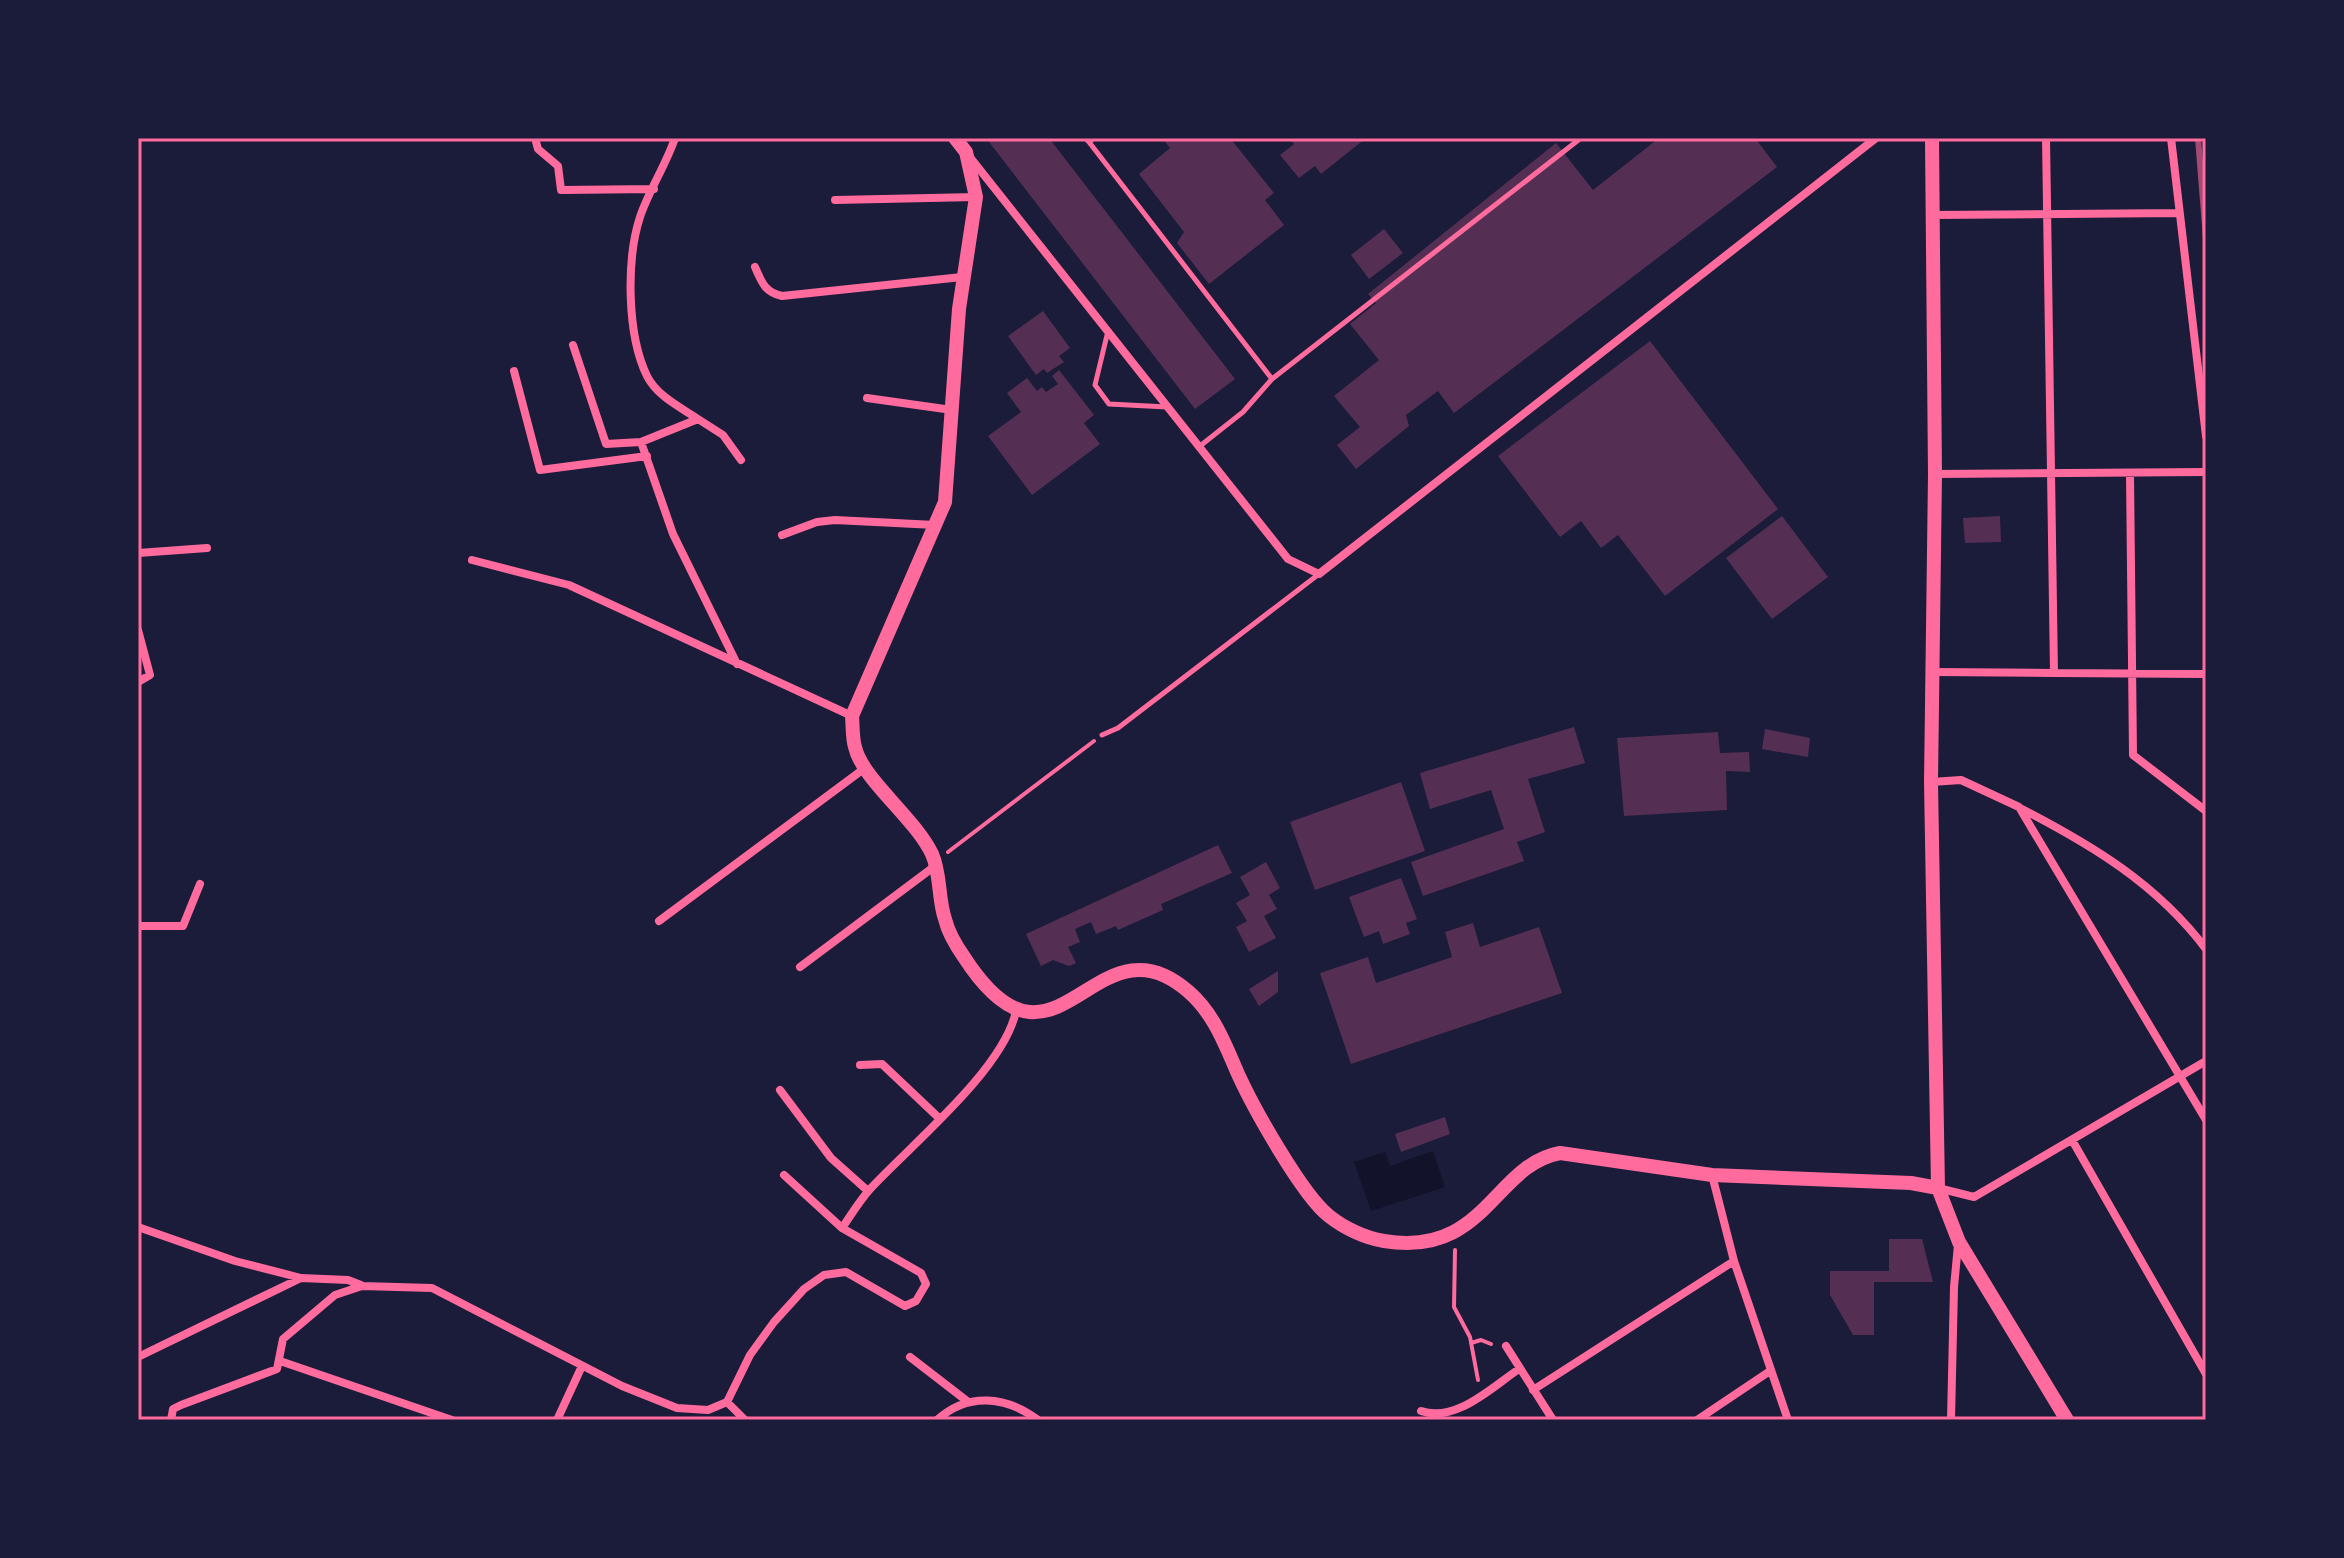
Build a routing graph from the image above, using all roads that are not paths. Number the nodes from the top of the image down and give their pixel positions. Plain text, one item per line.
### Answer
1 (535, 138) edge
2 (675, 138) edge
3 (955, 138) edge
4 (1581, 138) edge
5 (1876, 138) edge
6 (1932, 138) edge
7 (2046, 138) edge
8 (2171, 138) edge
9 (1089, 139) edge
10 (966, 152) junction
11 (654, 189) junction
12 (976, 197) junction
13 (835, 200) dead end
14 (2048, 213) junction
15 (2178, 213) junction
16 (1932, 215) junction
17 (755, 267) dead end
18 (962, 277) junction
19 (1108, 331) junction
20 (573, 345) dead end
21 (514, 371) dead end
22 (1272, 379) junction
23 (867, 398) dead end
24 (1168, 407) junction
25 (952, 410) junction
26 (698, 419) junction
27 (2206, 436) edge
28 (641, 442) junction
29 (1199, 447) junction
30 (647, 456) junction
31 (741, 460) dead end
32 (2206, 472) edge
33 (1935, 474) junction
34 (2052, 474) junction
35 (2130, 474) junction
36 (935, 525) junction
37 (782, 535) dead end
38 (207, 548) dead end
39 (138, 553) edge
40 (472, 560) dead end
41 (1319, 574) junction
42 (138, 630) edge
43 (737, 664) junction
44 (1933, 672) junction
45 (2054, 673) junction
46 (2206, 674) edge
47 (2133, 675) junction
48 (138, 682) edge
49 (852, 716) junction
50 (1102, 735) road end
51 (865, 768) junction
52 (1931, 782) junction
53 (2019, 807) junction
54 (2206, 811) edge
55 (935, 864) junction
56 (200, 884) dead end
57 (659, 921) dead end
58 (138, 926) edge
59 (2206, 949) edge
60 (800, 967) dead end
61 (1016, 1011) junction
62 (2206, 1061) edge
63 (860, 1065) dead end
64 (2180, 1076) junction
65 (780, 1090) dead end
66 (939, 1118) junction
67 (2206, 1120) edge
68 (2072, 1140) junction
69 (784, 1175) dead end
70 (1712, 1175) junction
71 (1938, 1188) junction
72 (868, 1191) junction
73 (138, 1227) edge
74 (842, 1228) junction
75 (1959, 1242) junction
76 (1734, 1261) junction
77 (301, 1278) junction
78 (362, 1286) junction
79 (1506, 1346) road end
80 (138, 1357) edge
81 (910, 1357) dead end
82 (280, 1361) junction
83 (582, 1366) junction
84 (1519, 1369) junction
85 (1770, 1371) junction
86 (2206, 1374) edge
87 (1533, 1390) junction
88 (967, 1401) junction
89 (727, 1402) junction
90 (1421, 1411) dead end
91 (447, 1419) edge
92 (171, 1420) edge
93 (557, 1420) edge
94 (745, 1420) edge
95 (937, 1420) edge
96 (1038, 1420) edge
97 (1553, 1420) edge
98 (1697, 1420) edge
99 (1788, 1420) edge
100 (1951, 1420) edge
101 (2067, 1420) edge

1 - 11 street
2 - 11 street
3 - 10 street
4 - 22 lane
5 - 41 street
6 - 16 street
7 - 14 street
8 - 15 street
9 - 22 lane
10 - 12 street
10 - 19 street
11 - 26 street
12 - 13 street
12 - 18 street
14 - 15 street
14 - 16 street
14 - 34 street
15 - 27 street
16 - 33 street
17 - 18 street
18 - 25 street
19 - 24 street
19 - 24 lane
20 - 28 street
21 - 30 street
22 - 29 lane
23 - 25 street
24 - 29 street
25 - 36 street
26 - 28 street
26 - 31 street
28 - 30 street
29 - 41 street
30 - 43 street
32 - 35 street
33 - 34 street
33 - 44 street
34 - 35 street
34 - 45 street
35 - 47 street
36 - 37 street
36 - 49 street
38 - 39 street
40 - 43 street
41 - 50 lane
42 - 48 street
43 - 49 street
44 - 45 street
44 - 52 street
45 - 47 street
46 - 47 street
47 - 54 street
49 - 51 street
51 - 55 street
51 - 57 street
52 - 53 street
52 - 71 street
53 - 59 street
53 - 64 street
55 - 60 street
55 - 61 street
56 - 58 street
61 - 66 street
61 - 70 street
62 - 64 street
63 - 66 street
64 - 67 street
64 - 68 street
65 - 72 street
66 - 72 street
68 - 71 street
68 - 86 street
69 - 74 street
70 - 71 street
70 - 76 street
71 - 75 street
72 - 74 street
73 - 77 street
74 - 89 street
75 - 100 street
75 - 101 street
76 - 85 street
76 - 87 street
77 - 78 street
77 - 80 street
78 - 82 street
78 - 83 street
79 - 84 street
81 - 88 street
82 - 91 street
82 - 92 street
83 - 89 street
83 - 93 street
84 - 87 street
84 - 90 street
85 - 98 street
85 - 99 street
87 - 97 street
88 - 95 street
88 - 96 street
89 - 94 street

